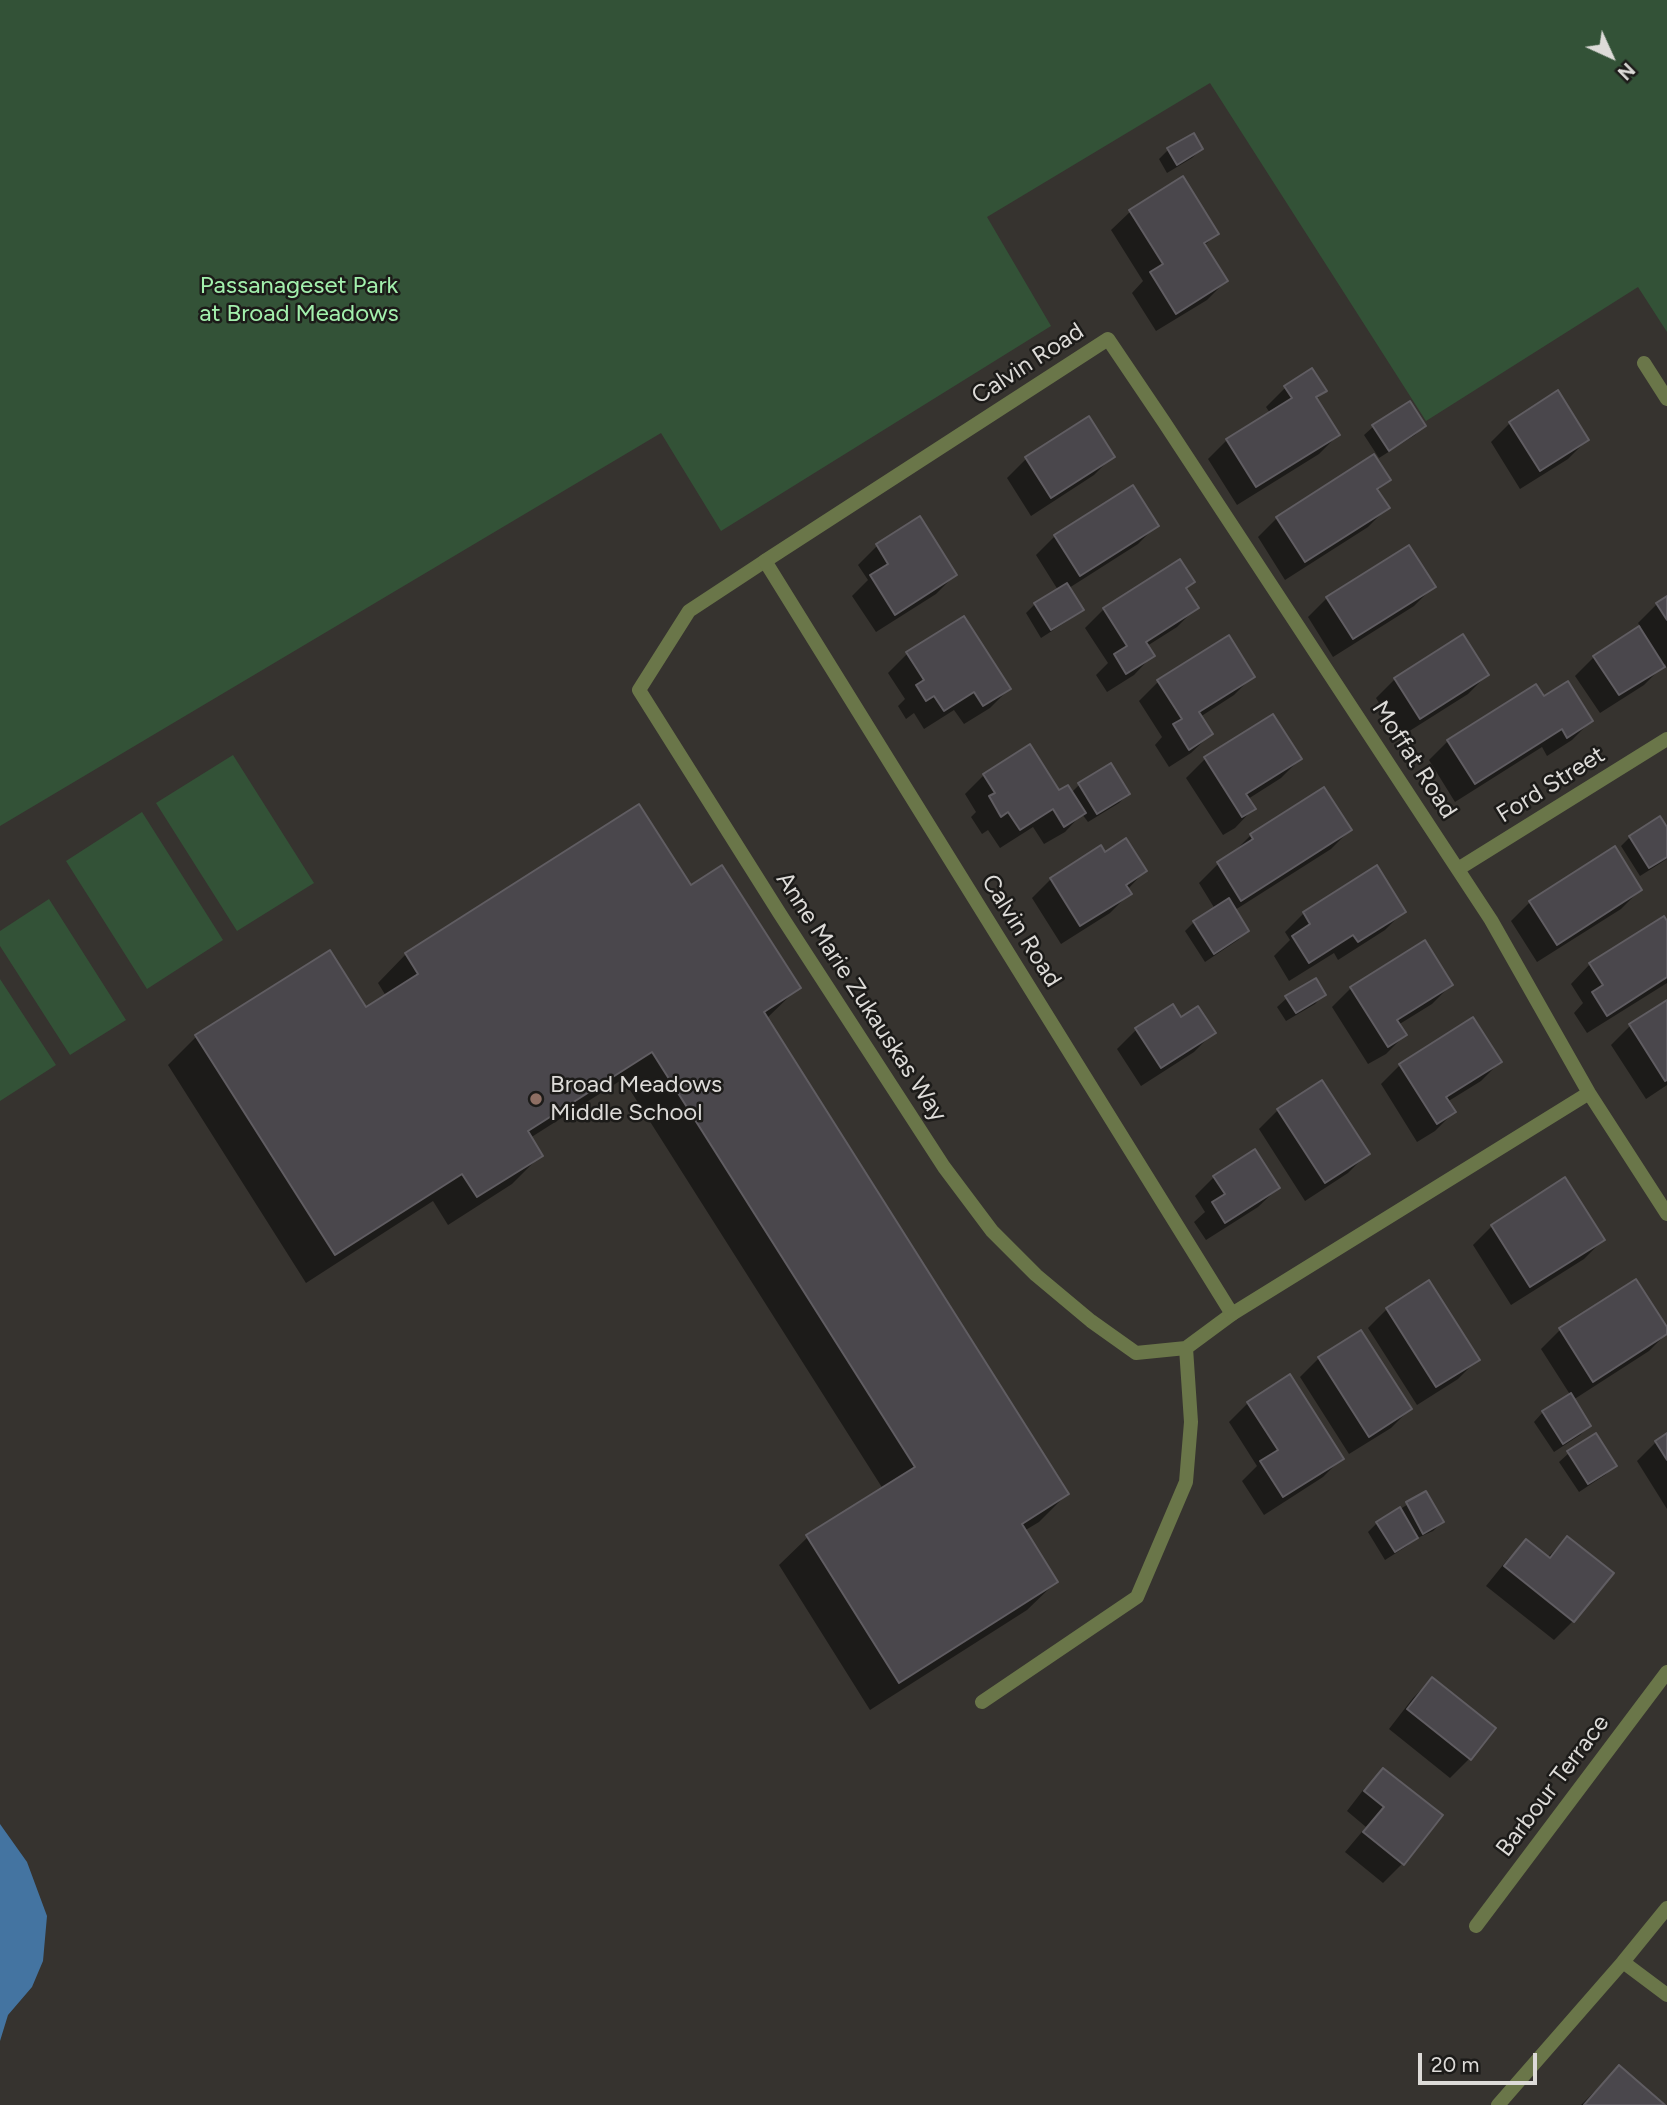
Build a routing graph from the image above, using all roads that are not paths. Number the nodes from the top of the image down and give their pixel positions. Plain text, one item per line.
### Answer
1 (1108, 340) joint
2 (1644, 363) dead end
3 (1667, 399) edge
4 (765, 561) junction
5 (1667, 738) edge
6 (1458, 869) junction
7 (1590, 1093) junction
8 (1667, 1214) edge
9 (1232, 1314) junction
10 (1186, 1348) junction
11 (1667, 1672) edge
12 (982, 1702) dead end
13 (1667, 1908) edge
14 (1476, 1926) dead end
15 (1623, 1962) junction
16 (1667, 1995) edge
17 (1498, 2105) edge

1 - 4 street, Calvin Road
1 - 6 street, Moffat Road
2 - 3 street
4 - 9 street, Calvin Road
4 - 10 street, Anne Marie Zukauskas Way
5 - 6 street, Ford Street
6 - 7 street, Moffat Road
7 - 8 street, Moffat Road
7 - 9 street
9 - 10 street
10 - 12 street
11 - 14 street, Barbour Terrace
13 - 15 street
15 - 16 street
15 - 17 street

